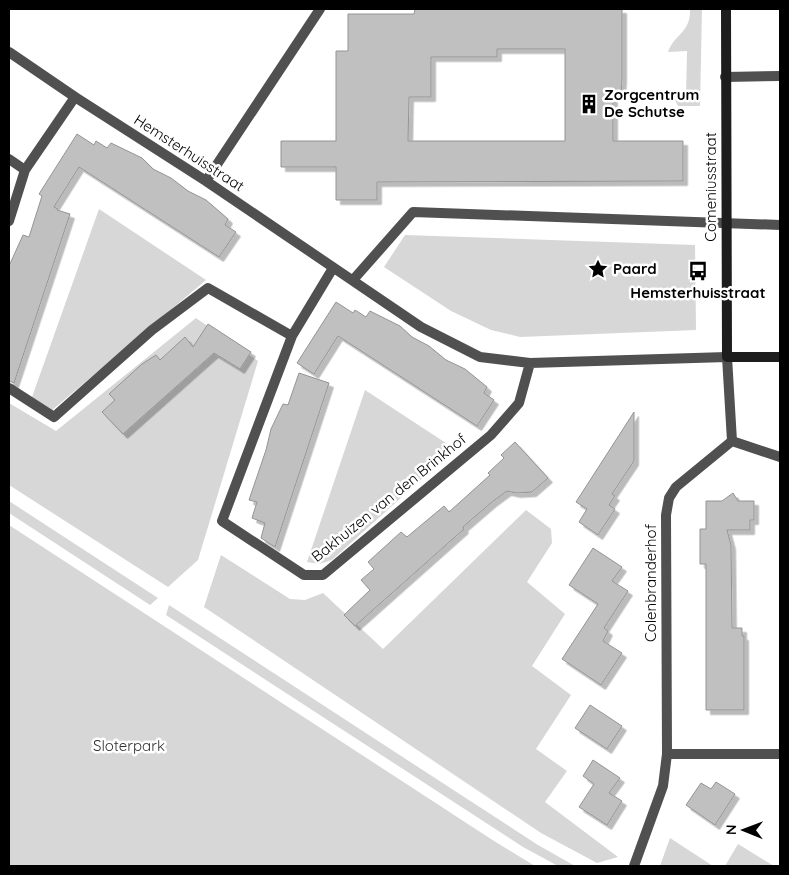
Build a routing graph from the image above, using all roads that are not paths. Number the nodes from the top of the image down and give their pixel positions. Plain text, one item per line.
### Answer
1 (320, 9) edge
2 (726, 9) edge
3 (9, 52) edge
4 (780, 76) edge
5 (725, 77) junction
6 (75, 97) junction
7 (9, 160) edge
8 (25, 170) junction
9 (206, 180) junction
10 (9, 221) edge
11 (726, 223) junction
12 (780, 224) edge
13 (333, 268) junction
14 (353, 280) junction
15 (292, 336) junction
16 (727, 357) junction
17 (780, 357) edge
18 (530, 363) junction
19 (9, 388) edge
20 (732, 441) junction
21 (780, 457) edge
22 (667, 754) junction
23 (780, 754) edge
24 (634, 866) edge

1 - 9 street
2 - 5 street, Comeniusstraat
3 - 6 street, Hemsterhuisstraat
4 - 5 street
5 - 11 street, Comeniusstraat
6 - 8 street
6 - 9 street, Hemsterhuisstraat
7 - 8 street
8 - 10 street
9 - 13 street, Hemsterhuisstraat
11 - 12 street
11 - 14 street
11 - 16 street, Comeniusstraat
13 - 14 street, Hemsterhuisstraat
13 - 15 street, Bakhuizen van den Brinkhof
14 - 18 street, Hemsterhuisstraat
15 - 18 street, Bakhuizen van den Brinkhof
15 - 19 street
16 - 17 street, Hemsterhuisstraat
16 - 18 street, Hemsterhuisstraat
16 - 20 street
20 - 21 street
20 - 22 street, Colenbranderhof
22 - 23 street
22 - 24 street, Colenbranderhof

